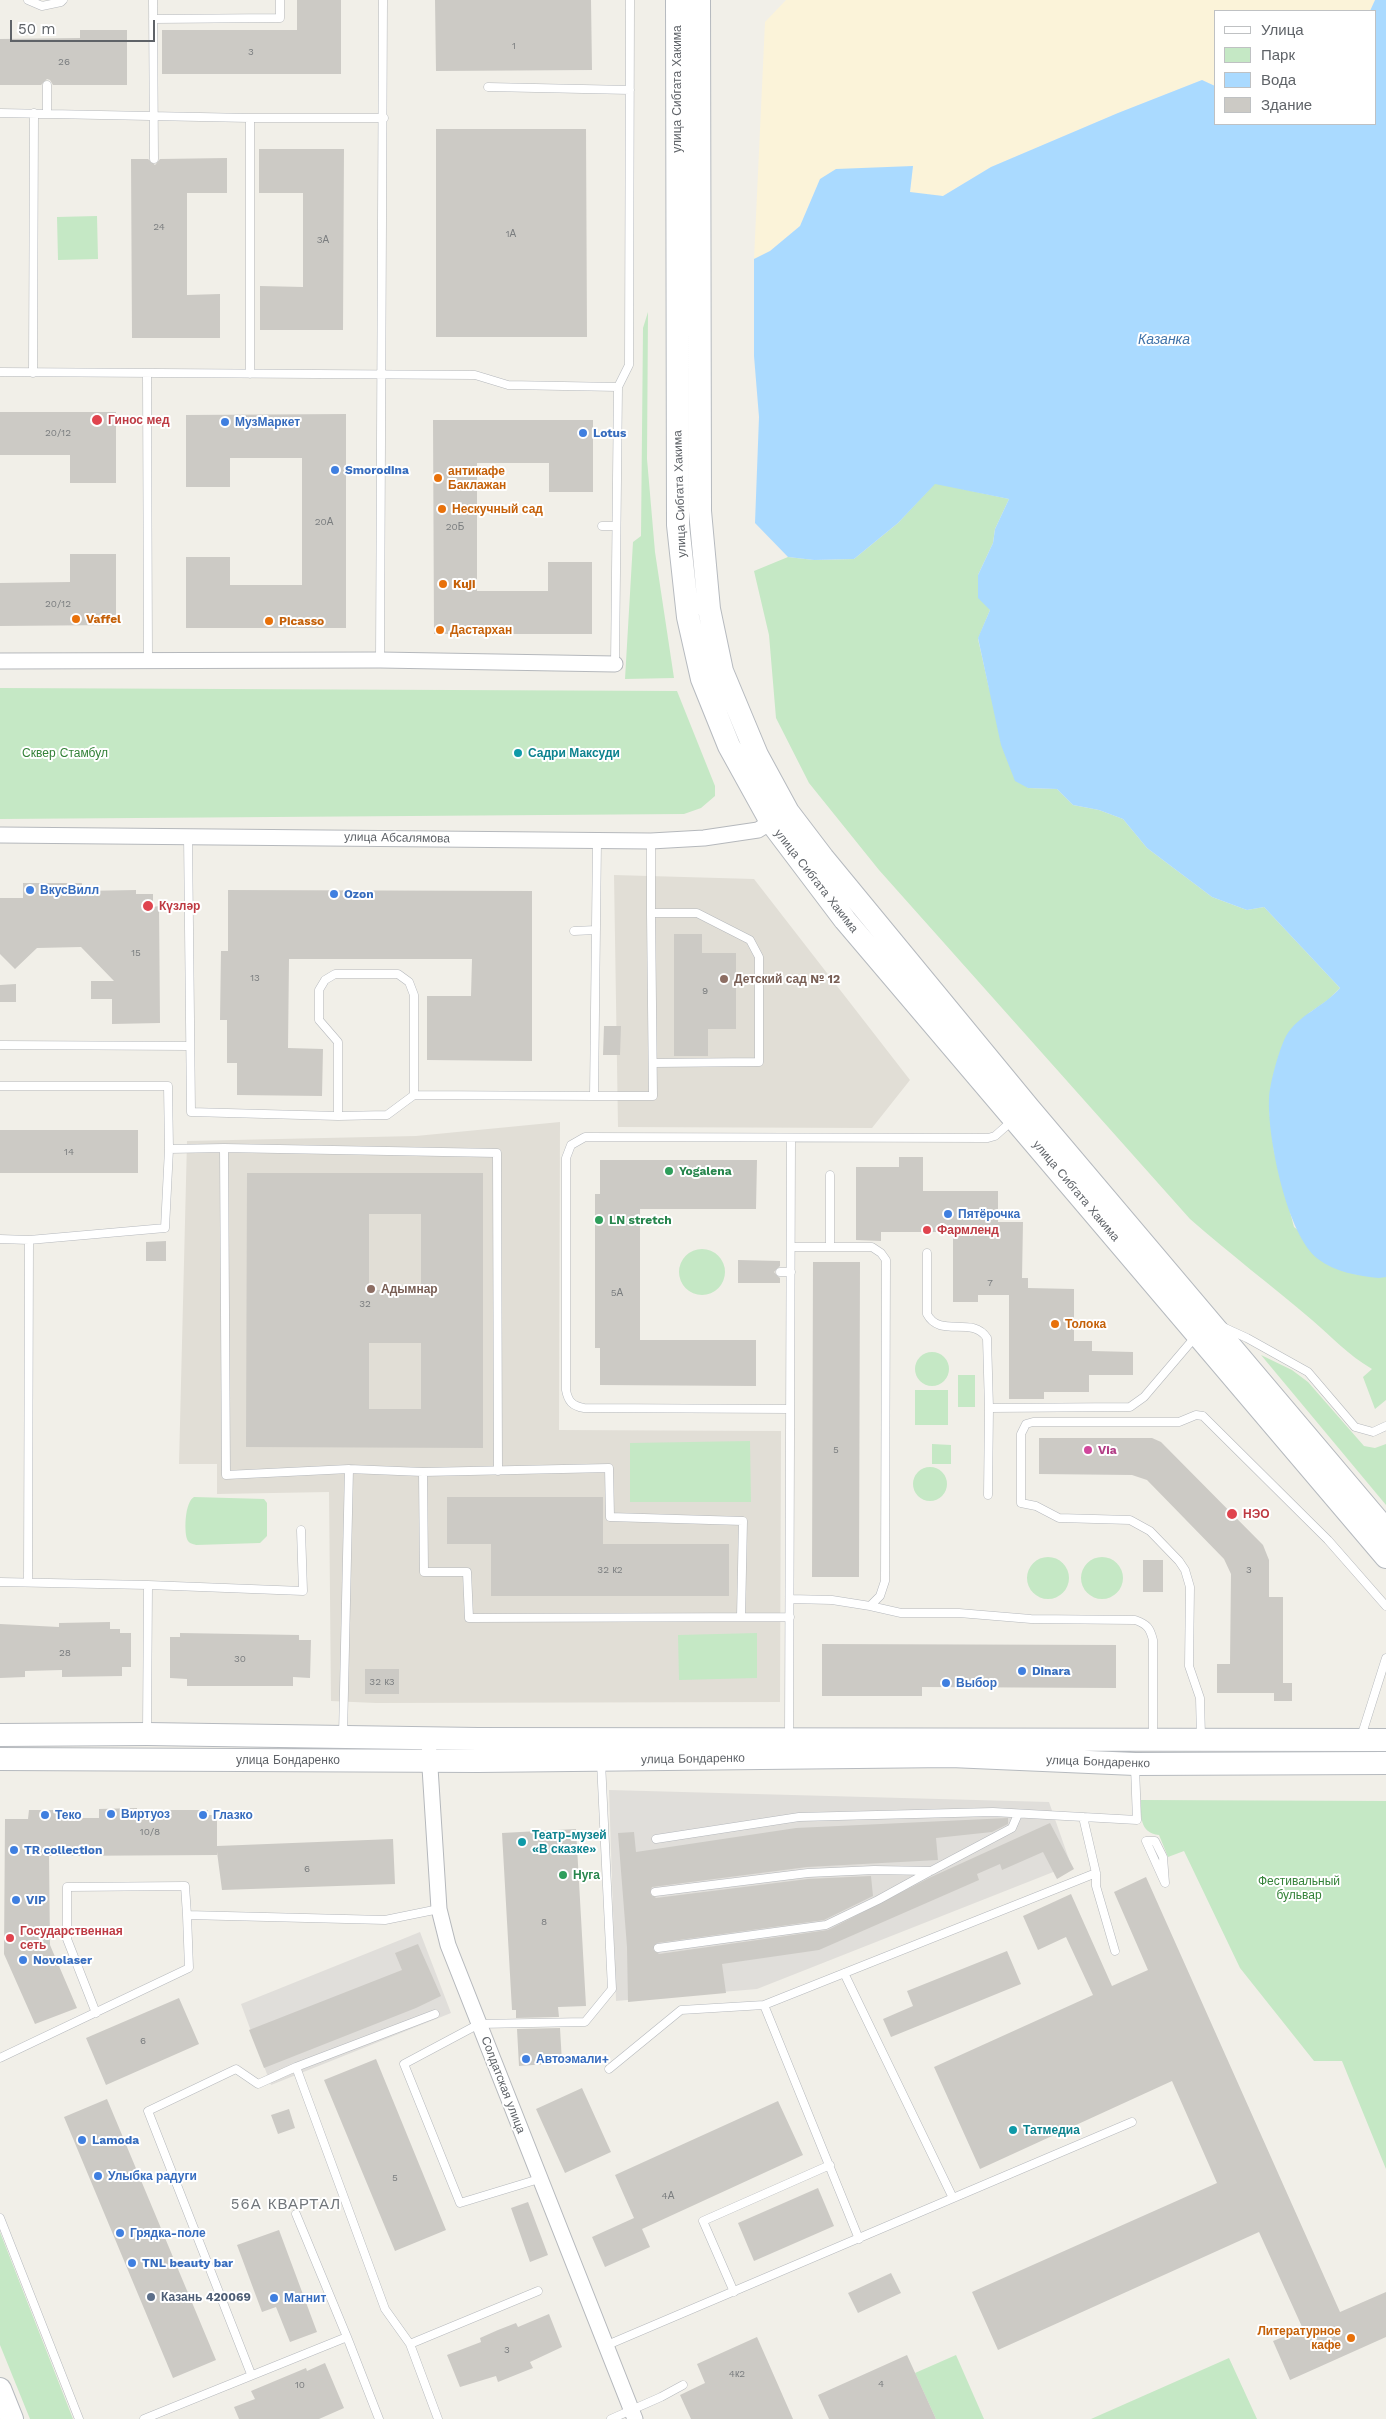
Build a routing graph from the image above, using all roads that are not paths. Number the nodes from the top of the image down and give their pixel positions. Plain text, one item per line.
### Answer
1 (28, 0) edge
2 (63, 0) edge
3 (153, 0) edge
4 (280, 0) edge
5 (383, 0) edge
6 (630, 0) edge
7 (677, 0) edge
8 (699, 0) edge
9 (153, 19) junction
10 (47, 85) dead end
11 (488, 87) dead end
12 (630, 90) junction
13 (0, 113) edge
14 (34, 113) junction
15 (47, 114) junction
16 (154, 116) junction
17 (250, 118) junction
18 (384, 118) junction
19 (154, 159) dead end
20 (0, 372) edge
21 (33, 373) junction
22 (147, 373) junction
23 (250, 374) junction
24 (381, 374) junction
25 (618, 386) junction
26 (602, 526) dead end
27 (616, 526) junction
28 (380, 660) junction
29 (0, 661) edge
30 (148, 661) junction
31 (615, 664) joint
32 (779, 817) junction
33 (0, 835) edge
34 (188, 835) junction
35 (597, 841) junction
36 (651, 841) junction
37 (651, 913) junction
38 (596, 930) junction
39 (574, 931) dead end
40 (0, 1045) edge
41 (190, 1046) junction
42 (653, 1062) junction
43 (0, 1086) edge
44 (414, 1095) junction
45 (594, 1096) junction
46 (338, 1116) junction
47 (1014, 1119) junction
48 (791, 1138) junction
49 (224, 1148) junction
50 (169, 1149) junction
51 (830, 1175) dead end
52 (0, 1239) edge
53 (30, 1240) junction
54 (791, 1247) junction
55 (830, 1247) junction
56 (927, 1253) dead end
57 (780, 1272) dead end
58 (791, 1272) junction
59 (1203, 1328) junction
60 (989, 1408) junction
61 (790, 1409) junction
62 (1386, 1426) edge
63 (349, 1469) junction
64 (498, 1471) junction
65 (423, 1472) junction
66 (988, 1494) dead end
67 (301, 1530) dead end
68 (1386, 1530) edge
69 (1386, 1556) edge
70 (0, 1582) edge
71 (28, 1582) junction
72 (148, 1584) junction
73 (790, 1599) junction
74 (870, 1606) junction
75 (1386, 1606) edge
76 (741, 1617) junction
77 (790, 1617) junction
78 (1386, 1658) edge
79 (146, 1734) junction
80 (0, 1735) edge
81 (1201, 1739) junction
82 (789, 1740) junction
83 (1153, 1740) junction
84 (1386, 1740) edge
85 (1360, 1742) junction
86 (429, 1749) junction
87 (332, 1750) junction
88 (0, 1759) edge
89 (601, 1760) junction
90 (1386, 1763) edge
91 (1134, 1764) junction
92 (1018, 1814) junction
93 (1083, 1817) junction
94 (656, 1839) dead end
95 (930, 1870) junction
96 (1096, 1873) junction
97 (1165, 1883) joint
98 (655, 1892) dead end
99 (439, 1910) junction
100 (187, 1915) junction
101 (658, 1948) dead end
102 (1115, 1951) dead end
103 (844, 1973) junction
104 (764, 2005) junction
105 (96, 2013) junction
106 (435, 2014) dead end
107 (478, 2024) junction
108 (0, 2058) edge
109 (296, 2067) junction
110 (608, 2069) dead end
111 (1132, 2122) dead end
112 (830, 2165) junction
113 (539, 2179) junction
114 (953, 2198) junction
115 (296, 2214) dead end
116 (0, 2218) edge
117 (860, 2239) junction
118 (538, 2291) dead end
119 (734, 2292) junction
120 (347, 2337) junction
121 (410, 2344) junction
122 (604, 2346) junction
123 (251, 2374) junction
124 (683, 2385) dead end
125 (0, 2389) edge
126 (633, 2415) edge
127 (12, 2419) edge
128 (79, 2419) edge
129 (144, 2419) edge
130 (379, 2419) edge
131 (438, 2419) edge
132 (611, 2419) edge

1 - 2 lane
3 - 9 lane
4 - 9 lane
5 - 18 lane
6 - 12 lane
7 - 32 main road, улица Сибгата Хакима
8 - 32 main road, улица Сибгата Хакима
9 - 16 lane
10 - 15 lane
11 - 12 lane
12 - 25 lane
13 - 14 lane
14 - 15 lane
14 - 21 lane
15 - 16 lane
16 - 17 lane
16 - 19 lane
17 - 18 lane
17 - 23 lane
18 - 24 lane
20 - 21 lane
21 - 22 lane
22 - 23 lane
22 - 30 lane
23 - 24 lane
24 - 25 lane
24 - 28 lane
25 - 27 lane
26 - 27 lane
27 - 31 lane
28 - 30 street
28 - 31 street
29 - 30 street
32 - 36 street, улица Абсалямова
32 - 47 main road, улица Сибгата Хакима
32 - 59 main road, улица Сибгата Хакима
33 - 34 street, улица Абсалямова
34 - 35 street, улица Абсалямова
34 - 41 lane
35 - 36 street, улица Абсалямова
35 - 38 lane
36 - 37 lane
37 - 42 lane
37 - 42 lane
38 - 39 lane
38 - 45 lane
40 - 41 lane
41 - 46 lane
42 - 45 lane
43 - 50 lane
44 - 45 lane
44 - 46 lane
44 - 46 lane
47 - 48 lane
47 - 59 main road, улица Сибгата Хакима
48 - 54 lane
48 - 61 lane
49 - 50 lane
49 - 63 lane
49 - 64 lane
50 - 53 lane
51 - 55 lane
52 - 53 lane
53 - 71 lane
54 - 55 lane
54 - 58 lane
55 - 74 lane
56 - 60 lane
57 - 58 lane
58 - 61 lane
59 - 60 lane
59 - 62 lane
59 - 68 main road, улица Сибгата Хакима
59 - 69 main road, улица Сибгата Хакима
60 - 66 lane
61 - 73 lane
63 - 65 lane
63 - 87 lane
64 - 65 lane
64 - 76 lane
65 - 76 lane
67 - 72 lane
70 - 71 lane
71 - 72 lane
72 - 79 lane
73 - 74 lane
73 - 77 lane
74 - 83 lane
75 - 81 lane
76 - 77 lane
77 - 82 lane
78 - 85 lane
79 - 80 main road, улица Бондаренко
79 - 87 main road, улица Бондаренко
81 - 83 main road, улица Бондаренко
81 - 85 main road, улица Бондаренко
82 - 83 main road, улица Бондаренко
82 - 86 main road, улица Бондаренко
84 - 85 main road, улица Бондаренко
86 - 87 main road, улица Бондаренко
86 - 87 main road, улица Бондаренко
86 - 89 main road, улица Бондаренко
86 - 99 street, Солдатская улица
87 - 88 main road, улица Бондаренко
89 - 91 main road, улица Бондаренко
89 - 107 lane
90 - 91 main road, улица Бондаренко
91 - 93 lane
92 - 93 lane
92 - 94 lane
92 - 95 lane
93 - 96 lane
95 - 98 lane
95 - 101 lane
96 - 102 lane
96 - 103 lane
97 - 97 lane
99 - 100 lane
99 - 107 street, Солдатская улица
100 - 105 lane
100 - 105 lane
103 - 104 lane
103 - 114 lane
104 - 110 lane
104 - 112 lane
105 - 108 lane
106 - 109 lane
107 - 113 street, Солдатская улица
107 - 113 lane
109 - 121 lane
109 - 123 lane
111 - 114 lane
112 - 117 lane
112 - 119 lane
113 - 122 street, Солдатская улица
114 - 117 lane
115 - 120 lane
116 - 128 lane
117 - 119 lane
118 - 121 lane
119 - 122 lane
120 - 123 lane
120 - 130 lane
121 - 131 lane
122 - 126 street, Солдатская улица
123 - 129 lane
124 - 126 lane
125 - 127 main road
126 - 132 lane

